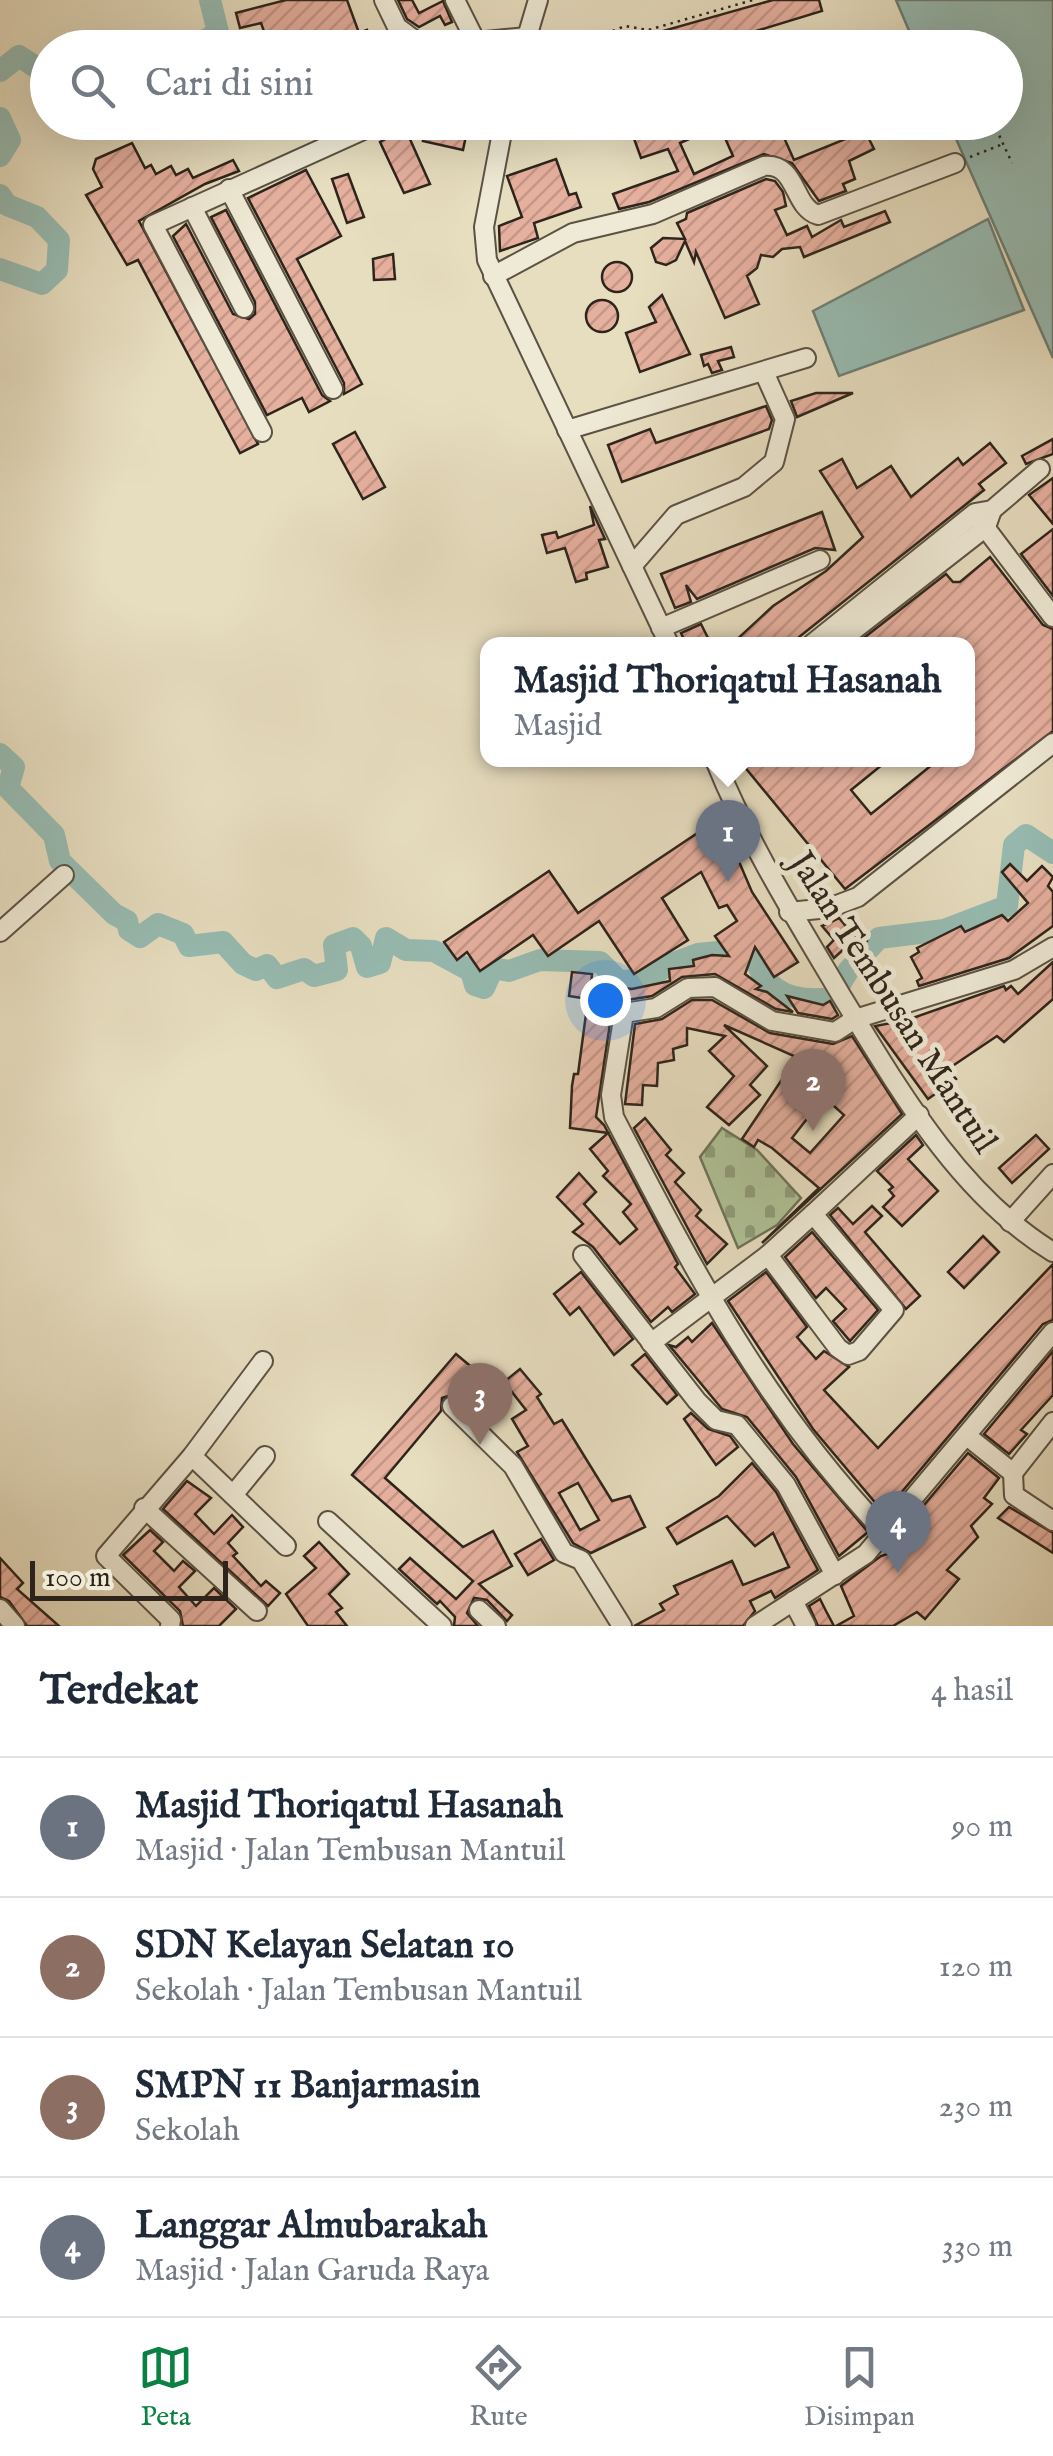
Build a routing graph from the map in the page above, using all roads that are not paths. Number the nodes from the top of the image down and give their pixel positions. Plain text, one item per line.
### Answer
1 (384, 0) edge
2 (456, 0) edge
3 (538, 0) edge
4 (402, 30) edge
5 (470, 30) edge
6 (529, 30) edge
7 (340, 140) edge
8 (501, 140) edge
9 (955, 163) road end
10 (230, 189) junction
11 (192, 207) junction
12 (493, 276) junction
13 (244, 308) dead end
14 (806, 358) dead end
15 (764, 372) junction
16 (333, 389) dead end
17 (567, 430) junction
18 (262, 432) dead end
19 (1040, 469) dead end
20 (984, 517) junction
21 (820, 560) dead end
22 (632, 566) junction
23 (1053, 617) edge
24 (665, 636) edge
25 (830, 637) edge
26 (1053, 743) edge
27 (718, 767) edge
28 (64, 875) dead end
29 (789, 912) junction
30 (0, 932) edge
31 (1053, 947) edge
32 (855, 1019) junction
33 (918, 1115) junction
34 (1053, 1174) edge
35 (814, 1214) junction
36 (1010, 1222) junction
37 (1053, 1252) edge
38 (583, 1255) dead end
39 (768, 1255) junction
40 (708, 1298) junction
41 (1052, 1334) edge
42 (651, 1343) junction
43 (263, 1361) dead end
44 (452, 1406) dead end
45 (1052, 1425) edge
46 (967, 1436) junction
47 (192, 1456) junction
48 (265, 1456) dead end
49 (1013, 1473) junction
50 (233, 1495) junction
51 (144, 1508) junction
52 (328, 1521) dead end
53 (1053, 1522) edge
54 (885, 1533) junction
55 (286, 1546) dead end
56 (835, 1576) junction
57 (793, 1601) junction
58 (0, 1609) edge
59 (479, 1610) dead end
60 (257, 1611) dead end
61 (173, 1624) edge
62 (761, 1625) edge
63 (15, 1626) edge
64 (442, 1626) edge
65 (496, 1626) edge
66 (622, 1626) edge
67 (806, 1626) edge

1 - 4 street
2 - 5 street
3 - 6 street
7 - 10 street
8 - 12 street
9 - 12 street
10 - 11 street
10 - 16 street
11 - 13 street
11 - 18 street
12 - 17 street
14 - 15 street
15 - 17 street
15 - 22 street
17 - 22 street
19 - 20 street
20 - 23 street
20 - 25 street
21 - 24 street
22 - 24 street
26 - 29 street
27 - 29 street, Jalan Tembusan Mantuil
28 - 30 street
29 - 32 street, Jalan Tembusan Mantuil
31 - 32 street
32 - 33 street, Jalan Tembusan Mantuil
32 - 40 street
33 - 35 street
33 - 36 street, Jalan Tembusan Mantuil
34 - 36 street
35 - 39 street
35 - 39 street
36 - 37 street, Jalan Tembusan Mantuil
38 - 42 street
39 - 40 street
40 - 42 street
40 - 54 street
41 - 46 street
42 - 56 street
43 - 47 street
44 - 66 street
45 - 49 street
46 - 49 street
46 - 54 street
47 - 50 street
47 - 51 street
48 - 50 street
49 - 53 street
50 - 55 street
51 - 60 street
51 - 61 street
52 - 64 street
54 - 56 street
56 - 57 street
57 - 62 street
57 - 67 street
58 - 63 street
59 - 65 street

